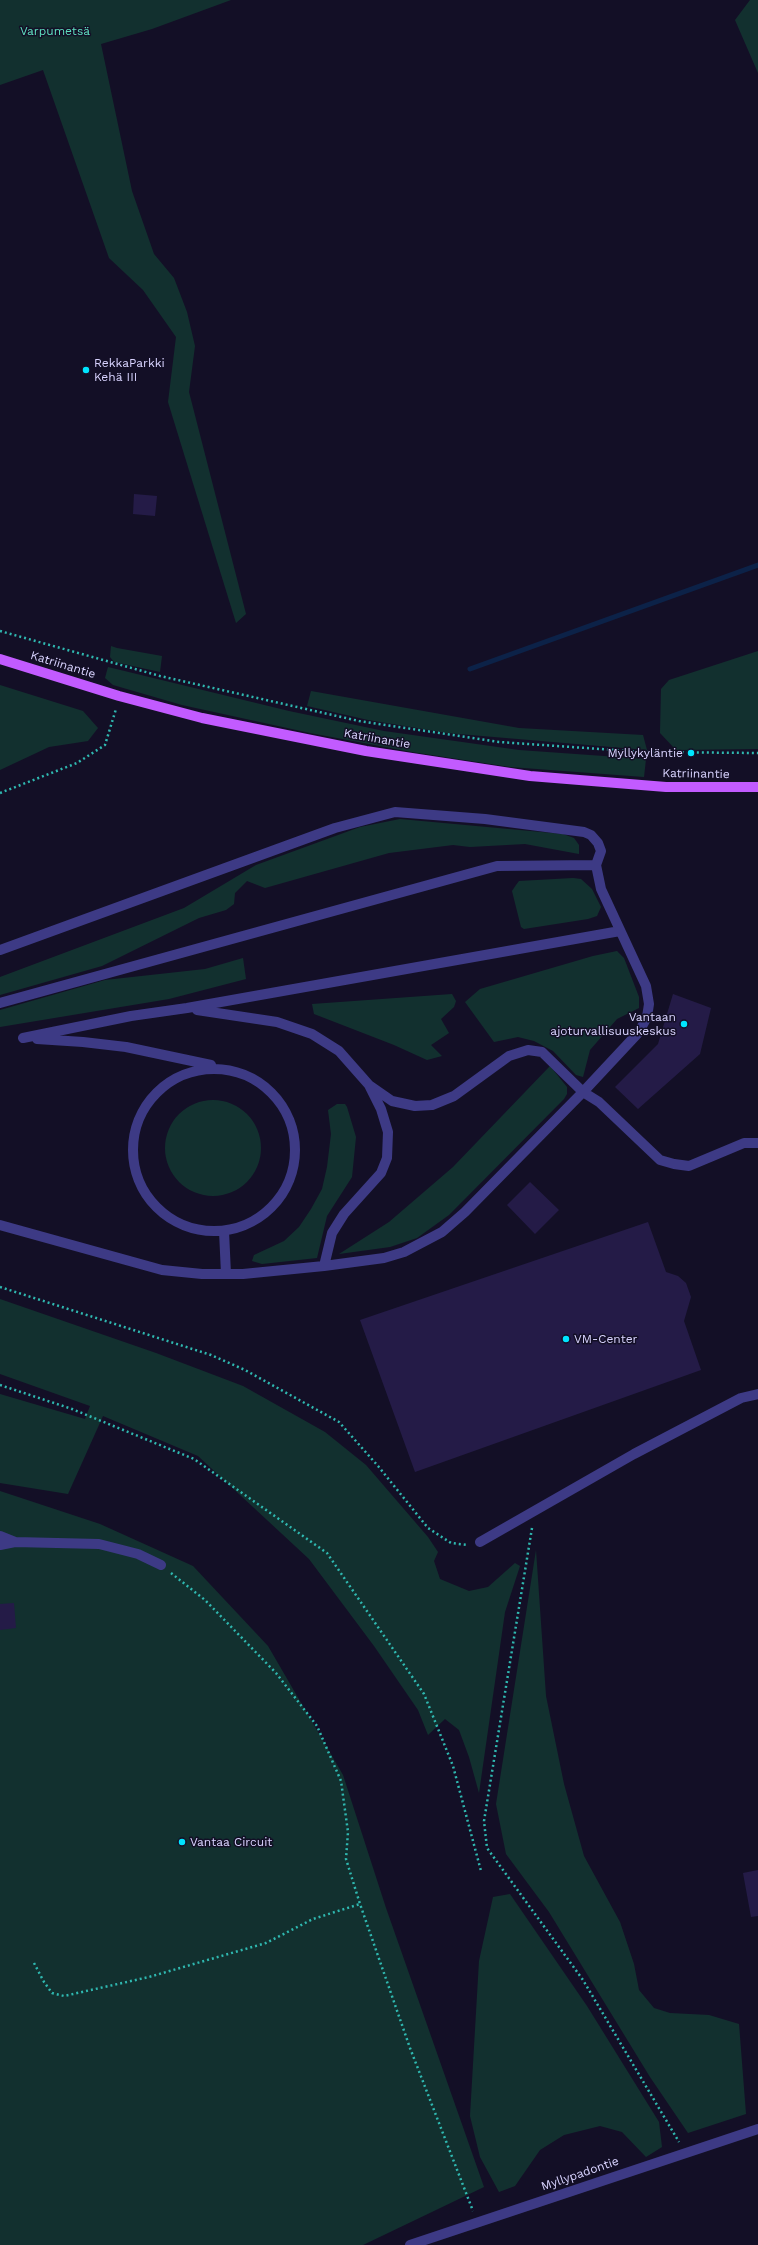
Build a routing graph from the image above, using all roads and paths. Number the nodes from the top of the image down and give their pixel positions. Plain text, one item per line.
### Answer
1 (0, 631) edge
2 (0, 659) edge
3 (119, 696) junction
4 (758, 753) edge
5 (758, 787) edge
6 (0, 793) edge
7 (596, 865) junction
8 (620, 931) junction
9 (0, 950) edge
10 (0, 1003) edge
11 (187, 1008) junction
12 (226, 1069) junction
13 (369, 1084) junction
14 (583, 1092) junction
15 (758, 1142) edge
16 (0, 1225) edge
17 (224, 1231) junction
18 (324, 1266) junction
19 (226, 1274) junction
20 (0, 1287) edge
21 (0, 1385) edge
22 (758, 1394) edge
23 (535, 1511) junction
24 (0, 1536) edge
25 (16, 1542) junction
26 (480, 1542) joint
27 (0, 1545) edge
28 (161, 1565) joint
29 (481, 1871) dead end
30 (360, 1904) junction
31 (34, 1963) dead end
32 (758, 2128) edge
33 (685, 2152) junction
34 (477, 2223) junction
35 (410, 2245) edge

1 - 4 path
2 - 3 main road, Katriinantie
3 - 5 main road, Katriinantie
3 - 6 path
7 - 8 street
7 - 9 street
7 - 10 street
8 - 11 street
8 - 14 street
11 - 12 street
11 - 13 street
12 - 17 street
12 - 17 street
13 - 14 street
13 - 18 street
14 - 15 street
14 - 18 street
16 - 19 street
17 - 19 street
18 - 19 street
20 - 26 path
21 - 29 path
22 - 23 street
23 - 26 street
23 - 33 path
24 - 25 street
25 - 27 street
25 - 28 street
28 - 30 path
30 - 31 path
30 - 34 path
32 - 33 street, Myllypadontie
33 - 34 street, Myllypadontie
34 - 35 street, Myllypadontie

